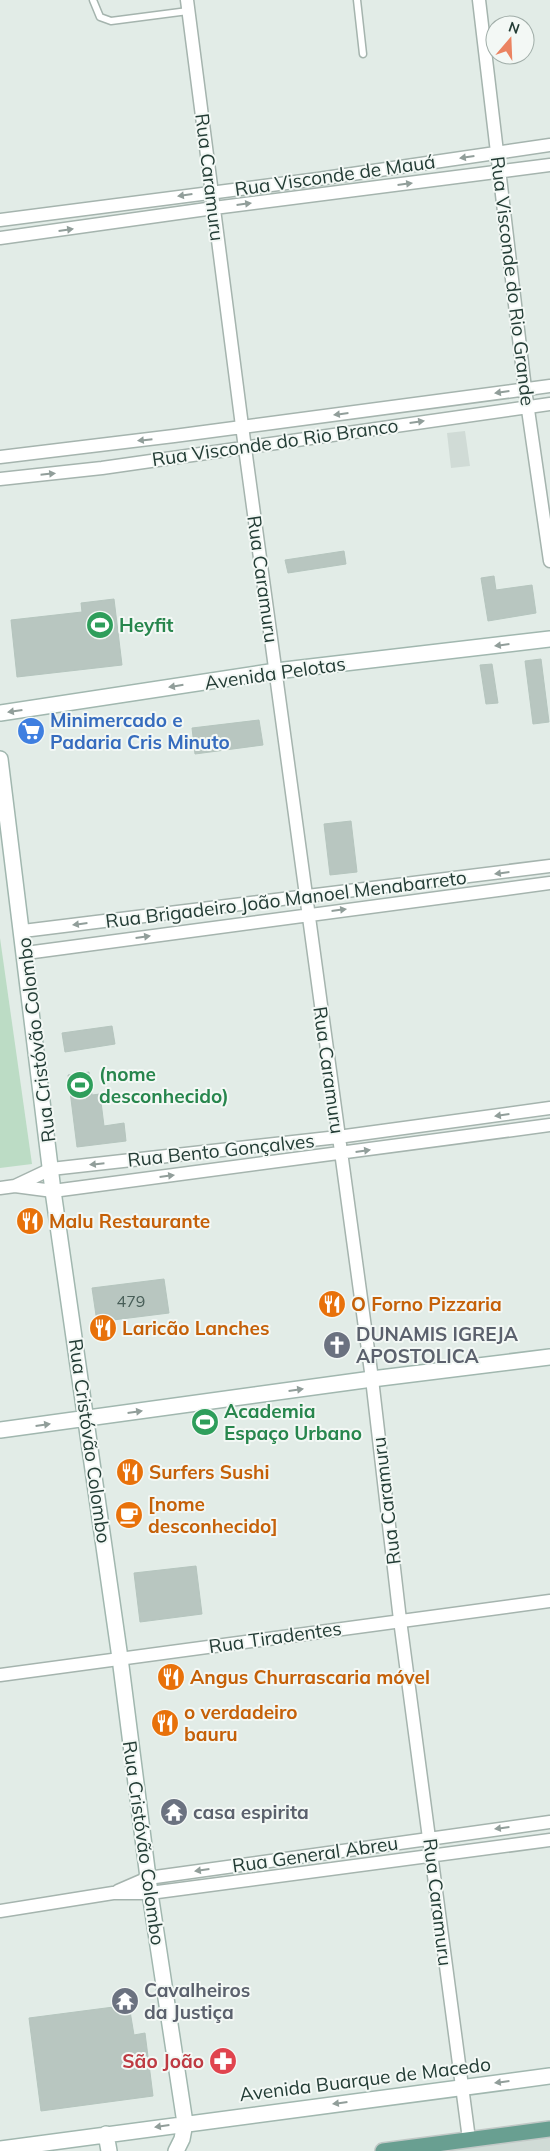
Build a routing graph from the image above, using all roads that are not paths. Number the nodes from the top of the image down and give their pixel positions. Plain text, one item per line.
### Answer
1 (93, 0) edge
2 (356, 0) edge
3 (479, 0) edge
4 (188, 5) edge
5 (363, 54) dead end
6 (550, 145) edge
7 (497, 153) junction
8 (550, 165) edge
9 (500, 172) junction
10 (318, 179) junction
11 (212, 191) junction
12 (320, 195) junction
13 (214, 208) junction
14 (33, 216) junction
15 (0, 220) edge
16 (36, 234) junction
17 (0, 238) edge
18 (550, 386) edge
19 (525, 389) junction
20 (434, 402) junction
21 (550, 404) edge
22 (528, 407) junction
23 (314, 417) junction
24 (436, 419) junction
25 (242, 426) junction
26 (317, 435) junction
27 (174, 436) junction
28 (99, 444) junction
29 (245, 447) junction
30 (0, 457) edge
31 (176, 457) junction
32 (102, 468) junction
33 (0, 479) edge
34 (550, 561) edge
35 (550, 639) edge
36 (276, 671) junction
37 (0, 713) edge
38 (0, 759) edge
39 (550, 866) edge
40 (550, 883) edge
41 (414, 884) junction
42 (305, 896) junction
43 (416, 900) junction
44 (222, 906) junction
45 (308, 914) junction
46 (224, 926) junction
47 (23, 931) junction
48 (26, 953) junction
49 (550, 1108) edge
50 (527, 1112) junction
51 (550, 1125) edge
52 (530, 1127) junction
53 (338, 1137) junction
54 (341, 1154) junction
55 (51, 1169) junction
56 (15, 1186) junction
57 (0, 1188) edge
58 (54, 1190) junction
59 (550, 1358) edge
60 (372, 1379) junction
61 (87, 1419) junction
62 (0, 1430) edge
63 (550, 1601) edge
64 (400, 1620) junction
65 (120, 1658) junction
66 (0, 1675) edge
67 (550, 1822) edge
68 (430, 1838) junction
69 (550, 1840) edge
70 (432, 1854) junction
71 (149, 1885) junction
72 (0, 1911) edge
73 (550, 2076) edge
74 (461, 2087) junction
75 (185, 2123) junction
76 (550, 2129) edge
77 (106, 2134) junction
78 (469, 2139) junction
79 (0, 2149) edge
80 (109, 2151) edge
81 (176, 2151) edge
82 (383, 2151) edge

1 - 4 lane
2 - 5 lane
3 - 7 street, Rua Visconde do Rio Grande
4 - 11 street, Rua Caramuru
6 - 7 street, Rua Visconde de Mauá
7 - 9 street, Rua Visconde do Rio Grande
7 -> 10 street, Rua Visconde de Mauá
8 - 9 street, Rua Visconde de Mauá
12 -> 9 street, Rua Visconde de Mauá
9 - 19 street, Rua Visconde do Rio Grande
10 - 11 street, Rua Visconde de Mauá
10 - 12 street
11 - 13 street, Rua Caramuru
11 -> 14 street, Rua Visconde de Mauá
13 -> 12 street, Rua Visconde de Mauá
16 -> 13 street, Rua Visconde de Mauá
13 - 25 street, Rua Caramuru
14 - 15 street, Rua Visconde de Mauá
14 - 16 street
16 - 17 street, Rua Visconde de Mauá
18 - 19 street, Rua Visconde do Rio Branco
19 -> 20 street, Rua Visconde do Rio Branco
19 - 22 street, Rua Visconde do Rio Grande
20 -> 23 street, Rua Visconde do Rio Branco
20 - 24 street
21 - 22 street, Rua Visconde do Rio Branco
22 - 24 street, Rua Visconde do Rio Branco
22 - 34 street, Rua Visconde do Rio Grande
23 - 25 street, Rua Visconde do Rio Branco
23 - 26 street
26 -> 24 street, Rua Visconde do Rio Branco
25 - 27 street, Rua Visconde do Rio Branco
25 - 29 street, Rua Caramuru
26 - 29 street, Rua Visconde do Rio Branco
27 -> 28 street, Rua Visconde do Rio Branco
27 - 31 street
28 - 30 street, Rua Visconde do Rio Branco
28 - 32 street
29 - 31 street, Rua Visconde do Rio Branco
29 - 36 street, Rua Caramuru
31 - 32 street, Rua Visconde do Rio Branco
33 -> 32 street, Rua Visconde do Rio Branco
35 -> 36 street, Avenida Pelotas
36 -> 37 street, Avenida Pelotas
36 - 42 street, Rua Caramuru
38 - 47 street, Rua Cristóvão Colombo
39 -> 41 street, Rua Brigadeiro João Manoel Menabarreto
40 - 43 street, Rua Brigadeiro João Manoel Menabarreto
41 - 42 street, Rua Brigadeiro João Manoel Menabarreto
41 - 43 street
42 - 44 street, Rua Brigadeiro João Manoel Menabarreto
42 - 45 street, Rua Caramuru
45 -> 43 street, Rua Brigadeiro João Manoel Menabarreto
44 - 46 street
44 -> 47 street, Rua Brigadeiro João Manoel Menabarreto
45 - 46 street, Rua Brigadeiro João Manoel Menabarreto
45 - 53 street, Rua Caramuru
48 -> 46 street, Rua Brigadeiro João Manoel Menabarreto
47 - 48 street, Rua Cristóvão Colombo
48 - 55 street, Rua Cristóvão Colombo
49 - 50 street, Rua Bento Gonçalves
50 - 52 street
50 -> 53 street, Rua Bento Gonçalves
51 - 52 street, Rua Bento Gonçalves
54 -> 52 street, Rua Bento Gonçalves
53 - 54 street, Rua Caramuru
53 -> 55 street, Rua Bento Gonçalves
58 -> 54 street, Rua Bento Gonçalves
54 - 60 street, Rua Caramuru
55 - 56 street, Rua Bento Gonçalves
55 - 58 street, Rua Cristóvão Colombo
56 - 57 street, Rua Bento Gonçalves
56 - 58 street, Rua Bento Gonçalves
58 - 61 street, Rua Cristóvão Colombo
59 - 60 street
61 -> 60 street
60 - 64 street, Rua Caramuru
62 -> 61 street
61 - 65 street, Rua Cristóvão Colombo
63 - 64 street, Rua Tiradentes
64 - 65 street, Rua Tiradentes
64 - 68 street, Rua Caramuru
65 - 66 street, Rua Tiradentes
65 - 71 street, Rua Cristóvão Colombo
67 -> 68 street, Rua General Abreu
68 - 70 street, Rua Caramuru
68 -> 71 street, Rua General Abreu
69 - 70 street, Rua General Abreu
70 - 71 street, Rua General Abreu
70 - 74 street, Rua Caramuru
71 - 72 street, Rua General Abreu
71 - 75 street, Rua Cristóvão Colombo
73 -> 74 street, Avenida Buarque de Macedo
74 -> 75 street, Avenida Buarque de Macedo
74 - 78 street, Rua Caramuru
75 -> 77 street, Avenida Buarque de Macedo
75 - 81 street
76 - 78 main road
77 - 79 street, Avenida Buarque de Macedo
77 - 80 street
78 - 82 main road

